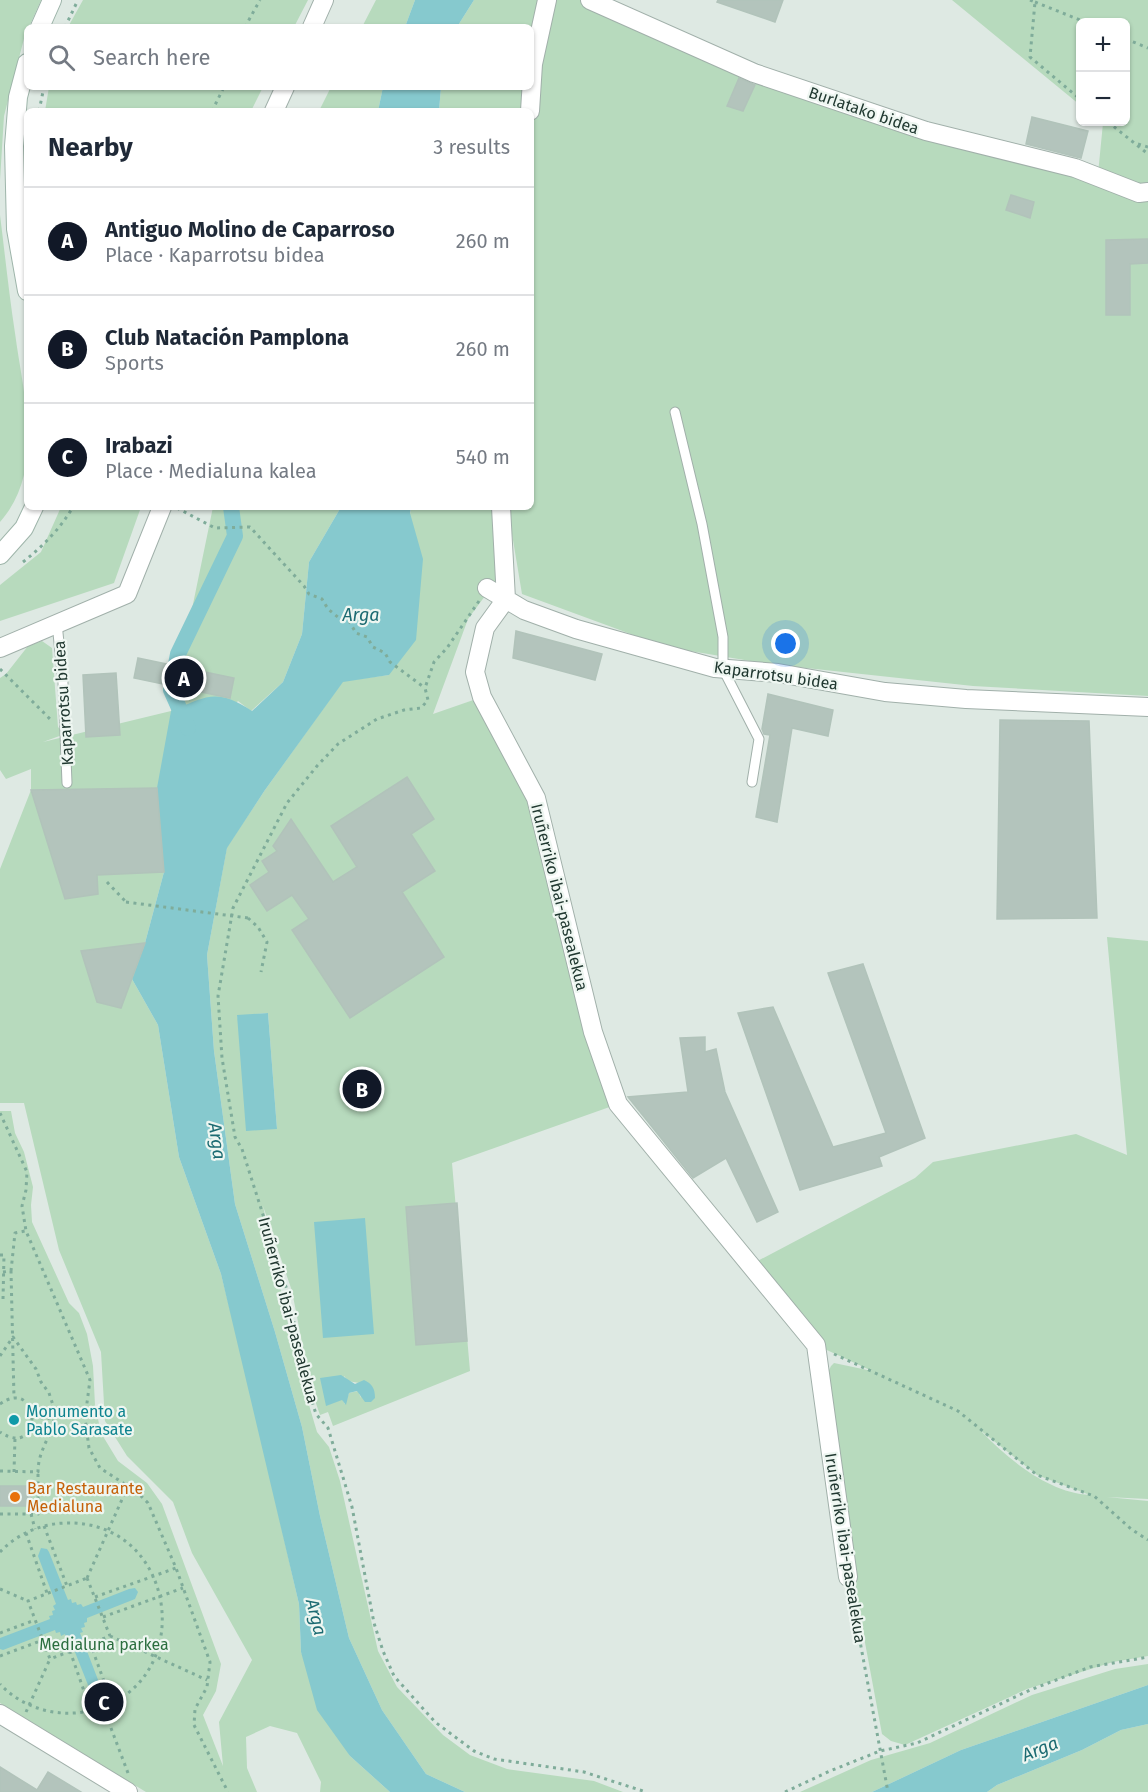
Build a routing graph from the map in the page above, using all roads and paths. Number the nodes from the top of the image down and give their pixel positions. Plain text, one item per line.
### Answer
1 (52, 0) edge
2 (78, 0) edge
3 (260, 0) edge
4 (324, 0) edge
5 (547, 0) edge
6 (590, 0) edge
7 (1030, 0) edge
8 (1035, 2) junction
9 (1076, 18) edge
10 (41, 24) edge
11 (66, 24) edge
12 (247, 24) edge
13 (313, 24) edge
14 (1130, 41) edge
15 (1148, 48) edge
16 (534, 59) edge
17 (24, 74) edge
18 (43, 90) edge
19 (222, 90) edge
20 (284, 90) edge
21 (531, 90) edge
22 (1076, 96) edge
23 (40, 108) edge
24 (214, 108) edge
25 (275, 108) edge
26 (530, 108) edge
27 (1113, 126) edge
28 (1133, 142) junction
29 (1148, 147) edge
30 (1148, 154) edge
31 (1148, 192) edge
32 (24, 274) edge
33 (675, 412) dead end
34 (33, 510) edge
35 (71, 510) edge
36 (161, 510) edge
37 (182, 510) edge
38 (501, 510) edge
39 (0, 555) edge
40 (23, 562) dead end
41 (486, 588) joint
42 (506, 599) junction
43 (57, 623) junction
44 (0, 648) edge
45 (0, 669) edge
46 (723, 669) junction
47 (425, 688) junction
48 (1148, 707) edge
49 (65, 734) junction
50 (752, 782) dead end
51 (68, 783) dead end
52 (107, 882) dead end
53 (261, 972) dead end
54 (0, 1113) edge
55 (26, 1231) junction
56 (0, 1255) edge
57 (12, 1271) junction
58 (3, 1272) junction
59 (0, 1300) edge
60 (13, 1337) junction
61 (816, 1345) junction
62 (0, 1356) edge
63 (14, 1398) junction
64 (0, 1404) edge
65 (34, 1417) junction
66 (54, 1419) junction
67 (0, 1432) edge
68 (15, 1438) junction
69 (0, 1471) edge
70 (15, 1472) junction
71 (38, 1472) junction
72 (128, 1486) junction
73 (0, 1514) edge
74 (31, 1514) junction
75 (44, 1526) junction
76 (35, 1529) junction
77 (108, 1532) junction
78 (26, 1533) junction
79 (1148, 1540) edge
80 (0, 1552) edge
81 (176, 1568) junction
82 (154, 1576) junction
83 (848, 1577) joint
84 (87, 1578) junction
85 (67, 1586) junction
86 (183, 1588) junction
87 (0, 1589) edge
88 (47, 1593) junction
89 (161, 1595) junction
90 (95, 1597) junction
91 (28, 1601) junction
92 (103, 1617) junction
93 (35, 1620) junction
94 (0, 1633) edge
95 (110, 1636) junction
96 (43, 1640) junction
97 (90, 1643) junction
98 (70, 1651) junction
99 (0, 1656) edge
100 (155, 1657) junction
101 (1148, 1657) edge
102 (50, 1659) junction
103 (207, 1680) junction
104 (0, 1684) edge
105 (112, 1703) junction
106 (29, 1705) junction
107 (103, 1707) junction
108 (91, 1711) junction
109 (0, 1714) edge
110 (23, 1719) dead end
111 (880, 1750) junction
112 (128, 1773) dead end
113 (128, 1792) edge
114 (228, 1792) edge
115 (646, 1792) edge
116 (785, 1792) edge
117 (888, 1792) edge

1 - 10 street
2 - 11 path
3 - 12 path
4 - 13 street
5 - 16 street
6 - 31 street, Burlatako bidea
7 - 8 path
8 - 9 path
8 - 22 path
14 - 15 path
17 - 32 street
18 - 23 path
19 - 24 path
20 - 25 street
21 - 26 street
27 - 28 path
28 - 29 path
28 - 30 path
33 - 46 lane
34 - 39 street
35 - 40 path
36 - 43 street, Kaparrotsu bidea
37 - 47 path
38 - 42 street
41 - 42 street
41 - 47 path, Iruñerriko ibai-pasealekua
42 - 46 street, Kaparrotsu bidea
42 - 61 street, Iruñerriko ibai-pasealekua
43 - 44 street, Kaparrotsu bidea
43 - 49 lane, Kaparrotsu bidea
45 - 49 path
46 - 48 street, Kaparrotsu bidea
46 - 50 lane
47 - 115 path, Iruñerriko ibai-pasealekua
49 - 51 lane, Kaparrotsu bidea
52 - 53 path, bridge
54 - 55 path
55 - 57 path
55 - 72 path
56 - 58 path
57 - 58 path
57 - 60 path
58 - 59 path
60 - 62 path
60 - 63 path
60 - 66 path
61 - 79 path
61 - 83 street, Iruñerriko ibai-pasealekua
63 - 64 path
63 - 65 path
65 - 66 path
65 - 68 path
66 - 71 path
67 - 68 path
68 - 70 path
69 - 70 path
70 - 71 path
71 - 74 path
72 - 77 path
72 - 81 path
73 - 74 path
74 - 76 path
75 - 76 path
75 - 77 path
75 - 85 path
76 - 78 path
77 - 82 path
77 - 84 path
78 - 80 path
78 - 88 path
81 - 82 path
81 - 86 path
82 - 89 path
82 - 90 path
83 - 111 path, Iruñerriko ibai-pasealekua
84 - 85 path
84 - 90 path
85 - 88 path
86 - 89 path
86 - 103 path
87 - 91 path
88 - 91 path
89 - 92 path
89 - 100 path
90 - 92 path
91 - 93 path
92 - 95 path
93 - 94 path
93 - 96 path
95 - 97 path
95 - 100 path
96 - 99 path
96 - 102 path
97 - 98 path
97 - 105 path
98 - 102 path
98 - 108 path
100 - 103 path
100 - 105 path
101 - 111 path
102 - 106 path
103 - 114 path
104 - 106 path
105 - 107 path
106 - 108 path
106 - 110 path
107 - 108 path
107 - 112 path
109 - 113 street
111 - 116 path
111 - 117 path, Iruñerriko ibai-pasealekua

